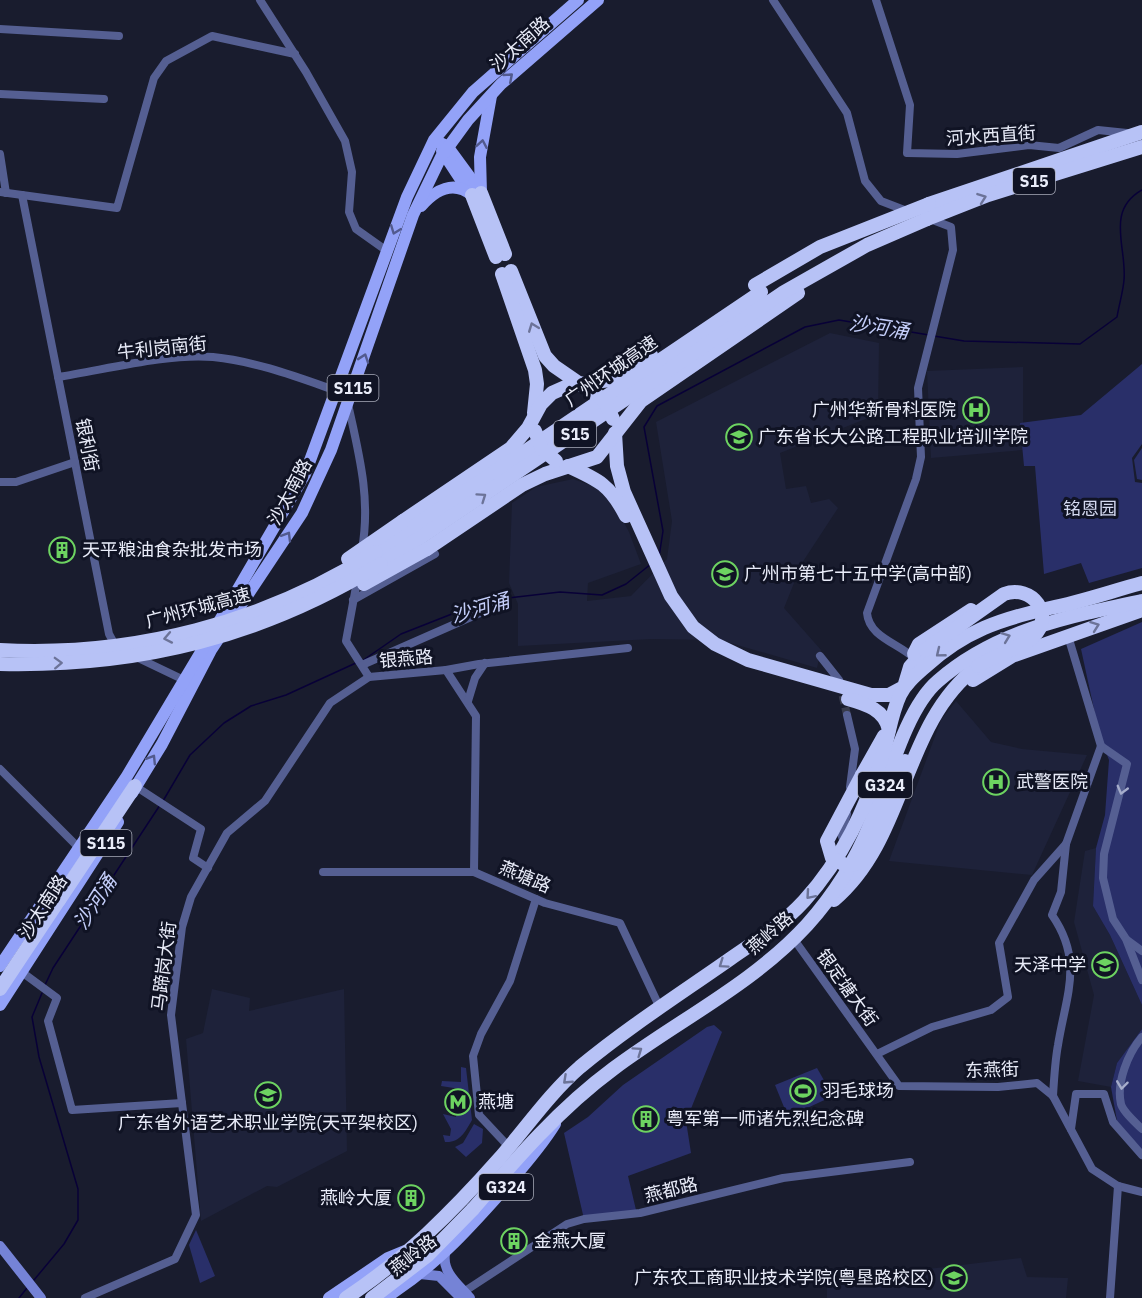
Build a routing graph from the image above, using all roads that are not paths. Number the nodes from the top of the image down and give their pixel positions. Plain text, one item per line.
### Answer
1 (260, 0) edge
2 (578, 0) edge
3 (597, 0) edge
4 (773, 0) edge
5 (876, 0) edge
6 (0, 29) edge
7 (119, 36) dead end
8 (295, 54) junction
9 (0, 94) edge
10 (490, 96) junction
11 (104, 99) dead end
12 (1142, 130) edge
13 (434, 140) junction
14 (1142, 147) edge
15 (445, 149) junction
16 (0, 154) edge
17 (422, 178) junction
18 (3, 192) edge
19 (476, 194) junction
20 (22, 195) junction
21 (929, 204) junction
22 (413, 215) junction
23 (927, 219) junction
24 (387, 251) junction
25 (500, 256) dead end
26 (764, 297) junction
27 (58, 377) junction
28 (588, 385) junction
29 (337, 391) junction
30 (348, 403) junction
31 (628, 417) junction
32 (534, 418) junction
33 (613, 419) junction
34 (615, 436) junction
35 (605, 449) junction
36 (75, 462) junction
37 (575, 466) junction
38 (616, 466) junction
39 (545, 474) junction
40 (599, 480) junction
41 (0, 482) edge
42 (435, 554) dead end
43 (379, 558) junction
44 (1142, 583) edge
45 (353, 600) junction
46 (1142, 601) edge
47 (496, 606) dead end
48 (1051, 608) junction
49 (1142, 610) edge
50 (217, 625) junction
51 (243, 630) junction
52 (1068, 636) junction
53 (628, 648) dead end
54 (0, 650) edge
55 (920, 655) junction
56 (820, 656) dead end
57 (485, 663) junction
58 (0, 664) edge
59 (362, 665) junction
60 (956, 667) junction
61 (446, 670) junction
62 (369, 677) junction
63 (793, 678) junction
64 (184, 680) junction
65 (838, 680) tunnel mouth
66 (904, 687) junction
67 (468, 701) junction
68 (847, 715) tunnel mouth
69 (889, 730) junction
70 (926, 733) junction
71 (1101, 746) junction
72 (0, 769) edge
73 (135, 786) junction
74 (1066, 844) junction
75 (76, 845) dead end
76 (845, 845) junction
77 (208, 868) junction
78 (323, 872) dead end
79 (474, 872) junction
80 (536, 899) junction
81 (820, 910) junction
82 (793, 938) junction
83 (1125, 939) junction
84 (1142, 951) edge
85 (1, 962) edge
86 (22, 972) junction
87 (1142, 981) edge
88 (0, 989) edge
89 (0, 1005) edge
90 (660, 1008) junction
91 (1142, 1037) edge
92 (877, 1054) junction
93 (1053, 1096) junction
94 (182, 1103) junction
95 (561, 1115) junction
96 (1071, 1129) junction
97 (1142, 1130) edge
98 (509, 1147) junction
99 (1142, 1155) edge
100 (910, 1162) dead end
101 (1118, 1186) junction
102 (1142, 1192) edge
103 (0, 1246) edge
104 (412, 1248) junction
105 (445, 1254) junction
106 (0, 1258) edge
107 (15, 1273) junction
108 (420, 1274) junction
109 (464, 1296) edge
110 (36, 1297) edge
111 (85, 1298) edge
112 (329, 1298) edge
113 (346, 1298) edge
114 (372, 1298) edge
115 (385, 1298) edge
116 (1110, 1298) edge

1 - 8 street
2 - 13 main road, 沙太南路 / S115
10 -> 3 main road, 沙太南路 / S115
4 - 55 street
5 - 12 street, 河水西直街
6 - 7 street
8 - 20 street
8 - 24 street
9 - 11 street
10 - 15 main road, 沙太南路 / S115
19 -> 10 main road
12 - 21 highway, 广州环城高速 / S15
13 - 15 main road
13 - 17 main road, 沙太南路 / S115
23 -> 14 highway, 广州环城高速 / S15, bridge
15 - 17 main road, 沙太南路 / S115
15 - 19 main road
16 - 18 street
17 - 22 main road, 沙太南路 / S115
17 -> 24 main road, 沙太南路
18 - 20 street
19 - 22 main road
19 - 25 highway
20 - 27 street, 银利街
21 - 26 highway, 广州环城高速 / S15, bridge
21 - 28 highway, bridge
30 -> 22 main road, 沙太南路 / S115
23 - 26 highway, 广州环城高速 / S15
23 - 31 highway
24 - 29 main road, 沙太南路
26 - 43 highway, 广州环城高速 / S15
27 - 29 street, 牛利岗南街
27 - 36 street, 银利街
28 - 32 highway
28 -> 32 highway
28 - 33 highway, bridge
29 - 64 main road, 沙太南路 / S115
30 - 45 street, 银燕路
73 -> 30 main road, 沙太南路 / S115
31 - 34 highway
31 - 38 highway
32 - 37 highway, bridge
32 - 50 highway, bridge
33 - 34 highway
33 - 35 highway
34 - 35 highway
34 - 38 highway
35 - 37 highway
36 - 41 street
36 - 64 street, 银利街
37 - 39 highway
37 - 40 highway
38 - 63 highway
39 - 40 highway
51 -> 39 highway, bridge
40 - 63 highway
42 - 45 street
43 - 50 highway, 广州环城高速 / S15, bridge
43 - 51 highway, 广州环城高速 / S15, bridge
44 - 48 highway, 燕岭路 / G324
45 - 59 street, 银燕路
60 -> 46 highway, 燕岭路 / G324
47 - 59 street
48 - 55 highway
48 -> 66 highway, 燕岭路 / G324
52 -> 49 highway
50 -> 54 highway, 广州环城高速 / S15, bridge
58 -> 51 highway, 广州环城高速 / S15, bridge
52 - 70 highway
52 - 71 street
53 - 57 street
55 - 66 highway
55 - 70 highway, bridge
56 - 65 street
57 - 61 street
57 - 67 street
59 - 62 street, 银燕路
60 - 69 highway, bridge
60 - 81 highway, 燕岭路 / G324
61 - 62 street, 银燕路
61 - 67 street, 银燕路
62 - 77 street, 马蹄岗大街
63 - 66 highway
63 - 69 highway
64 - 85 main road, 沙太南路 / S115
66 - 69 highway, 燕岭路 / G324
67 - 79 street, 银燕路
68 - 76 street
69 - 76 highway, 燕岭路 / G324
70 - 81 highway
71 - 74 street
71 -> 83 street
72 - 75 street
73 - 77 street
73 - 86 main road, 沙太南路 / S115
73 - 88 highway, bridge
74 - 92 street
74 - 93 street
76 -> 90 highway, 燕岭路 / G324
77 - 94 street, 马蹄岗大街
78 - 79 street, 燕塘路
79 - 80 street, 燕塘路
80 - 90 street, 燕塘路
80 - 98 street
81 - 82 highway, 燕岭路 / G324
82 - 92 street, 银定塘大街
95 -> 82 highway, 燕岭路 / G324
83 - 84 street
83 - 87 street
85 - 86 street
86 - 89 main road, 沙太南路 / S115
86 - 94 street
90 -> 98 highway, 燕岭路 / G324
91 -> 97 street
92 - 93 street, 东燕街
93 - 96 street
94 - 111 street, 马蹄岗大街
95 - 105 main road, 燕岭路 / G324
95 - 114 highway, bridge
96 - 99 street
96 - 101 street
98 - 104 highway, 燕岭路 / G324
100 - 109 street, 燕都路
101 - 102 street
101 - 116 street
103 - 107 main road
104 - 112 main road, 燕岭路 / G324
104 - 113 highway, 燕岭路
105 - 108 main road, 燕岭路 / G324
105 - 109 main road
106 - 107 main road
107 - 110 main road
108 - 109 main road
108 - 115 main road, 燕岭路 / G324

